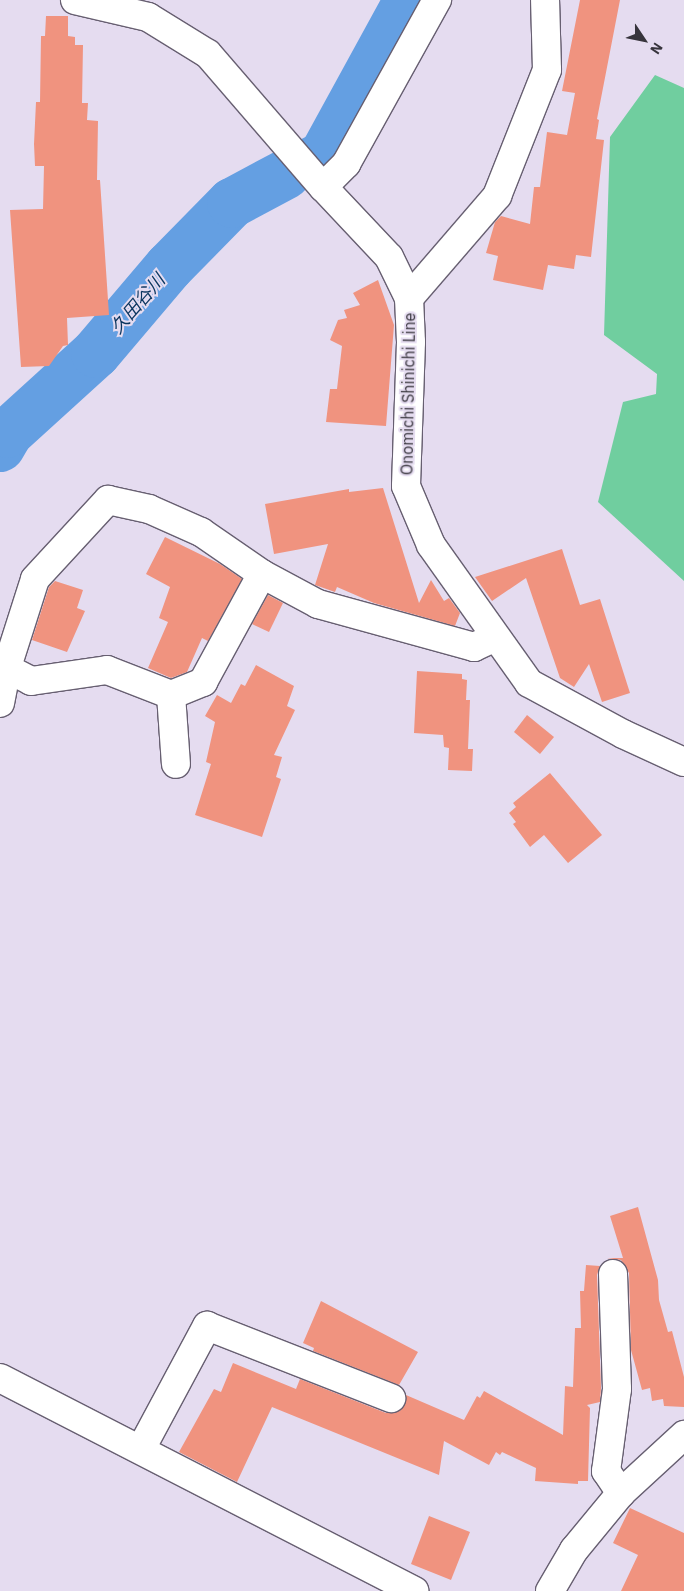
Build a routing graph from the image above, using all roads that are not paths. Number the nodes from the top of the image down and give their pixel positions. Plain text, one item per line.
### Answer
1 (75, 0) edge
2 (436, 0) edge
3 (545, 0) edge
4 (149, 9) edge
5 (323, 187) junction
6 (409, 298) junction
7 (262, 574) junction
8 (495, 637) junction
9 (4, 666) edge
10 (171, 695) junction
11 (0, 703) edge
12 (684, 762) edge
13 (176, 764) dead end
14 (613, 1274) dead end
15 (0, 1378) edge
16 (391, 1398) dead end
17 (684, 1435) edge
18 (141, 1449) junction
19 (621, 1493) junction
20 (415, 1591) edge
21 (550, 1591) edge

1 - 4 street, Onomichi Shinichi Line
2 - 5 street
3 - 6 street
4 - 5 street, Onomichi Shinichi Line
5 - 6 street, Onomichi Shinichi Line
6 - 8 street, Onomichi Shinichi Line
7 - 8 street
7 - 9 street
7 - 10 street
8 - 12 street, Onomichi Shinichi Line
9 - 10 street
9 - 11 street
10 - 13 street
14 - 19 street
15 - 18 street
16 - 18 street
17 - 19 street
18 - 20 street
19 - 21 street

